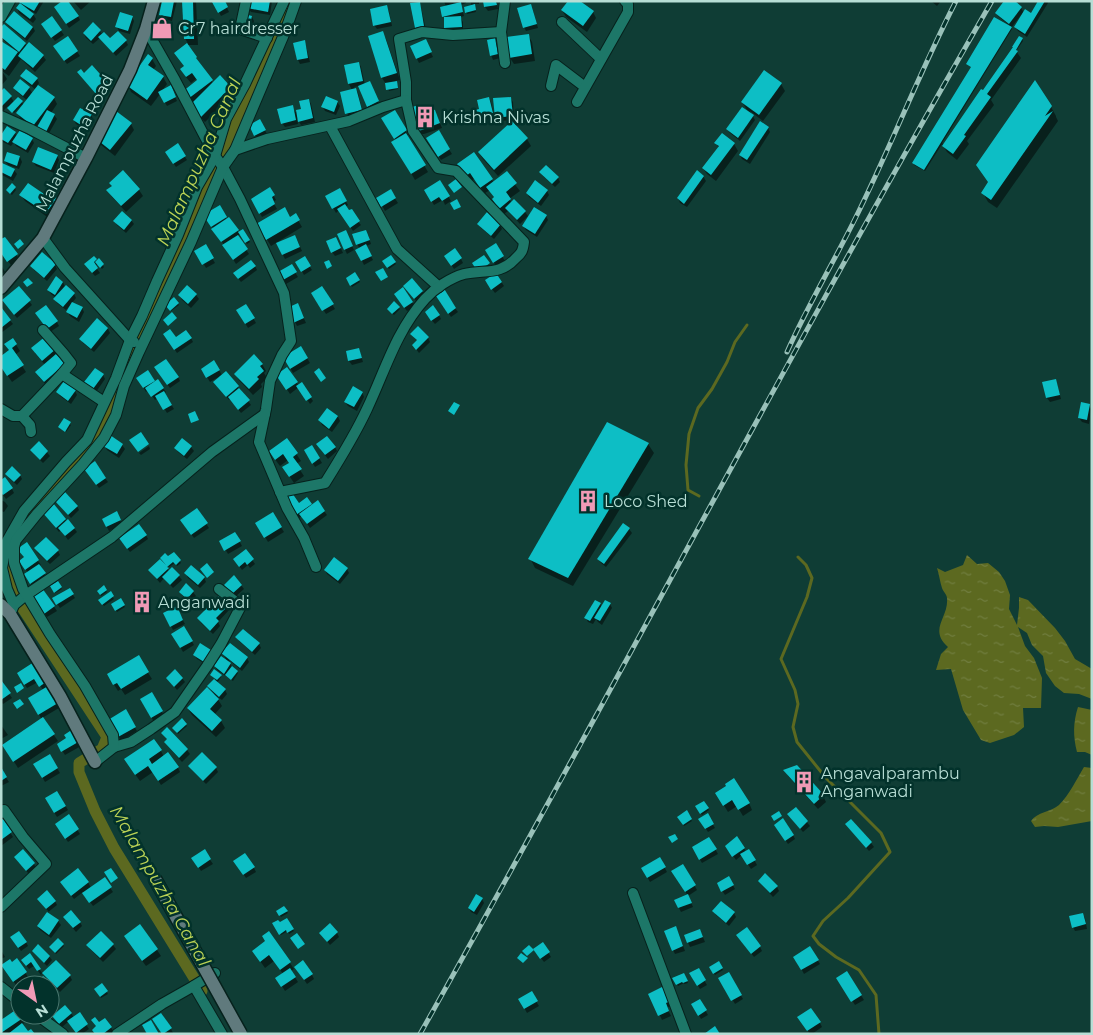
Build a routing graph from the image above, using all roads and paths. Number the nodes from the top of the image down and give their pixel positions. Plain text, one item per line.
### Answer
1 (10, 1) edge
2 (154, 1) edge
3 (246, 1) edge
4 (284, 1) edge
5 (296, 1) edge
6 (505, 1) edge
7 (625, 1) edge
8 (1, 17) edge
9 (562, 22) dead end
10 (146, 29) junction
11 (501, 32) junction
12 (267, 38) junction
13 (601, 59) junction
14 (505, 63) dead end
15 (551, 86) dead end
16 (585, 87) junction
17 (406, 100) junction
18 (577, 102) dead end
19 (1, 116) edge
20 (330, 126) junction
21 (235, 150) junction
22 (215, 156) junction
23 (86, 158) junction
24 (223, 167) junction
25 (44, 238) junction
26 (1, 288) edge
27 (439, 288) junction
28 (43, 330) dead end
29 (130, 340) junction
30 (142, 346) junction
31 (62, 374) junction
32 (104, 402) junction
33 (1, 409) edge
34 (265, 414) junction
35 (22, 416) junction
36 (31, 432) dead end
37 (280, 492) junction
38 (316, 567) dead end
39 (219, 589) dead end
40 (26, 595) junction
41 (8, 608) edge
42 (114, 747) junction
43 (95, 762) joint
44 (2, 810) edge
45 (155, 879) dead end
46 (634, 893) dead end
47 (1, 907) edge
48 (214, 973) dead end
49 (197, 984) junction
50 (51, 1025) edge
51 (63, 1034) edge
52 (117, 1034) edge
53 (222, 1034) edge
54 (241, 1034) edge
55 (686, 1034) edge

1 - 8 street
2 - 10 main road, Malampuzha Road
3 - 12 street
4 - 12 street
5 - 21 street
6 - 11 street
7 - 13 street
9 - 13 street
10 - 22 street
10 - 23 main road, Malampuzha Road
11 - 14 street
11 - 17 street
12 - 22 street
13 - 16 street
15 - 16 street
16 - 18 street
17 - 20 street
17 - 27 street
19 - 23 street
20 - 21 street
20 - 27 street
21 - 24 street
22 - 24 street
22 - 29 street
23 - 25 main road, Malampuzha Road
24 - 30 street
24 - 34 street
25 - 26 main road, Malampuzha Road
25 - 29 street
27 - 37 street
28 - 31 street
29 - 30 street
29 - 32 street
30 - 40 street
31 - 32 street
31 - 35 street
32 - 41 street
33 - 35 street
34 - 37 street
34 - 40 street
35 - 36 street
37 - 38 street
39 - 42 street
40 - 41 street
40 - 42 street
41 - 43 main road
42 - 43 street
44 - 47 street
45 - 54 main road, bridge
46 - 55 street
48 - 49 street
49 - 52 street
49 - 53 street
50 - 51 street

